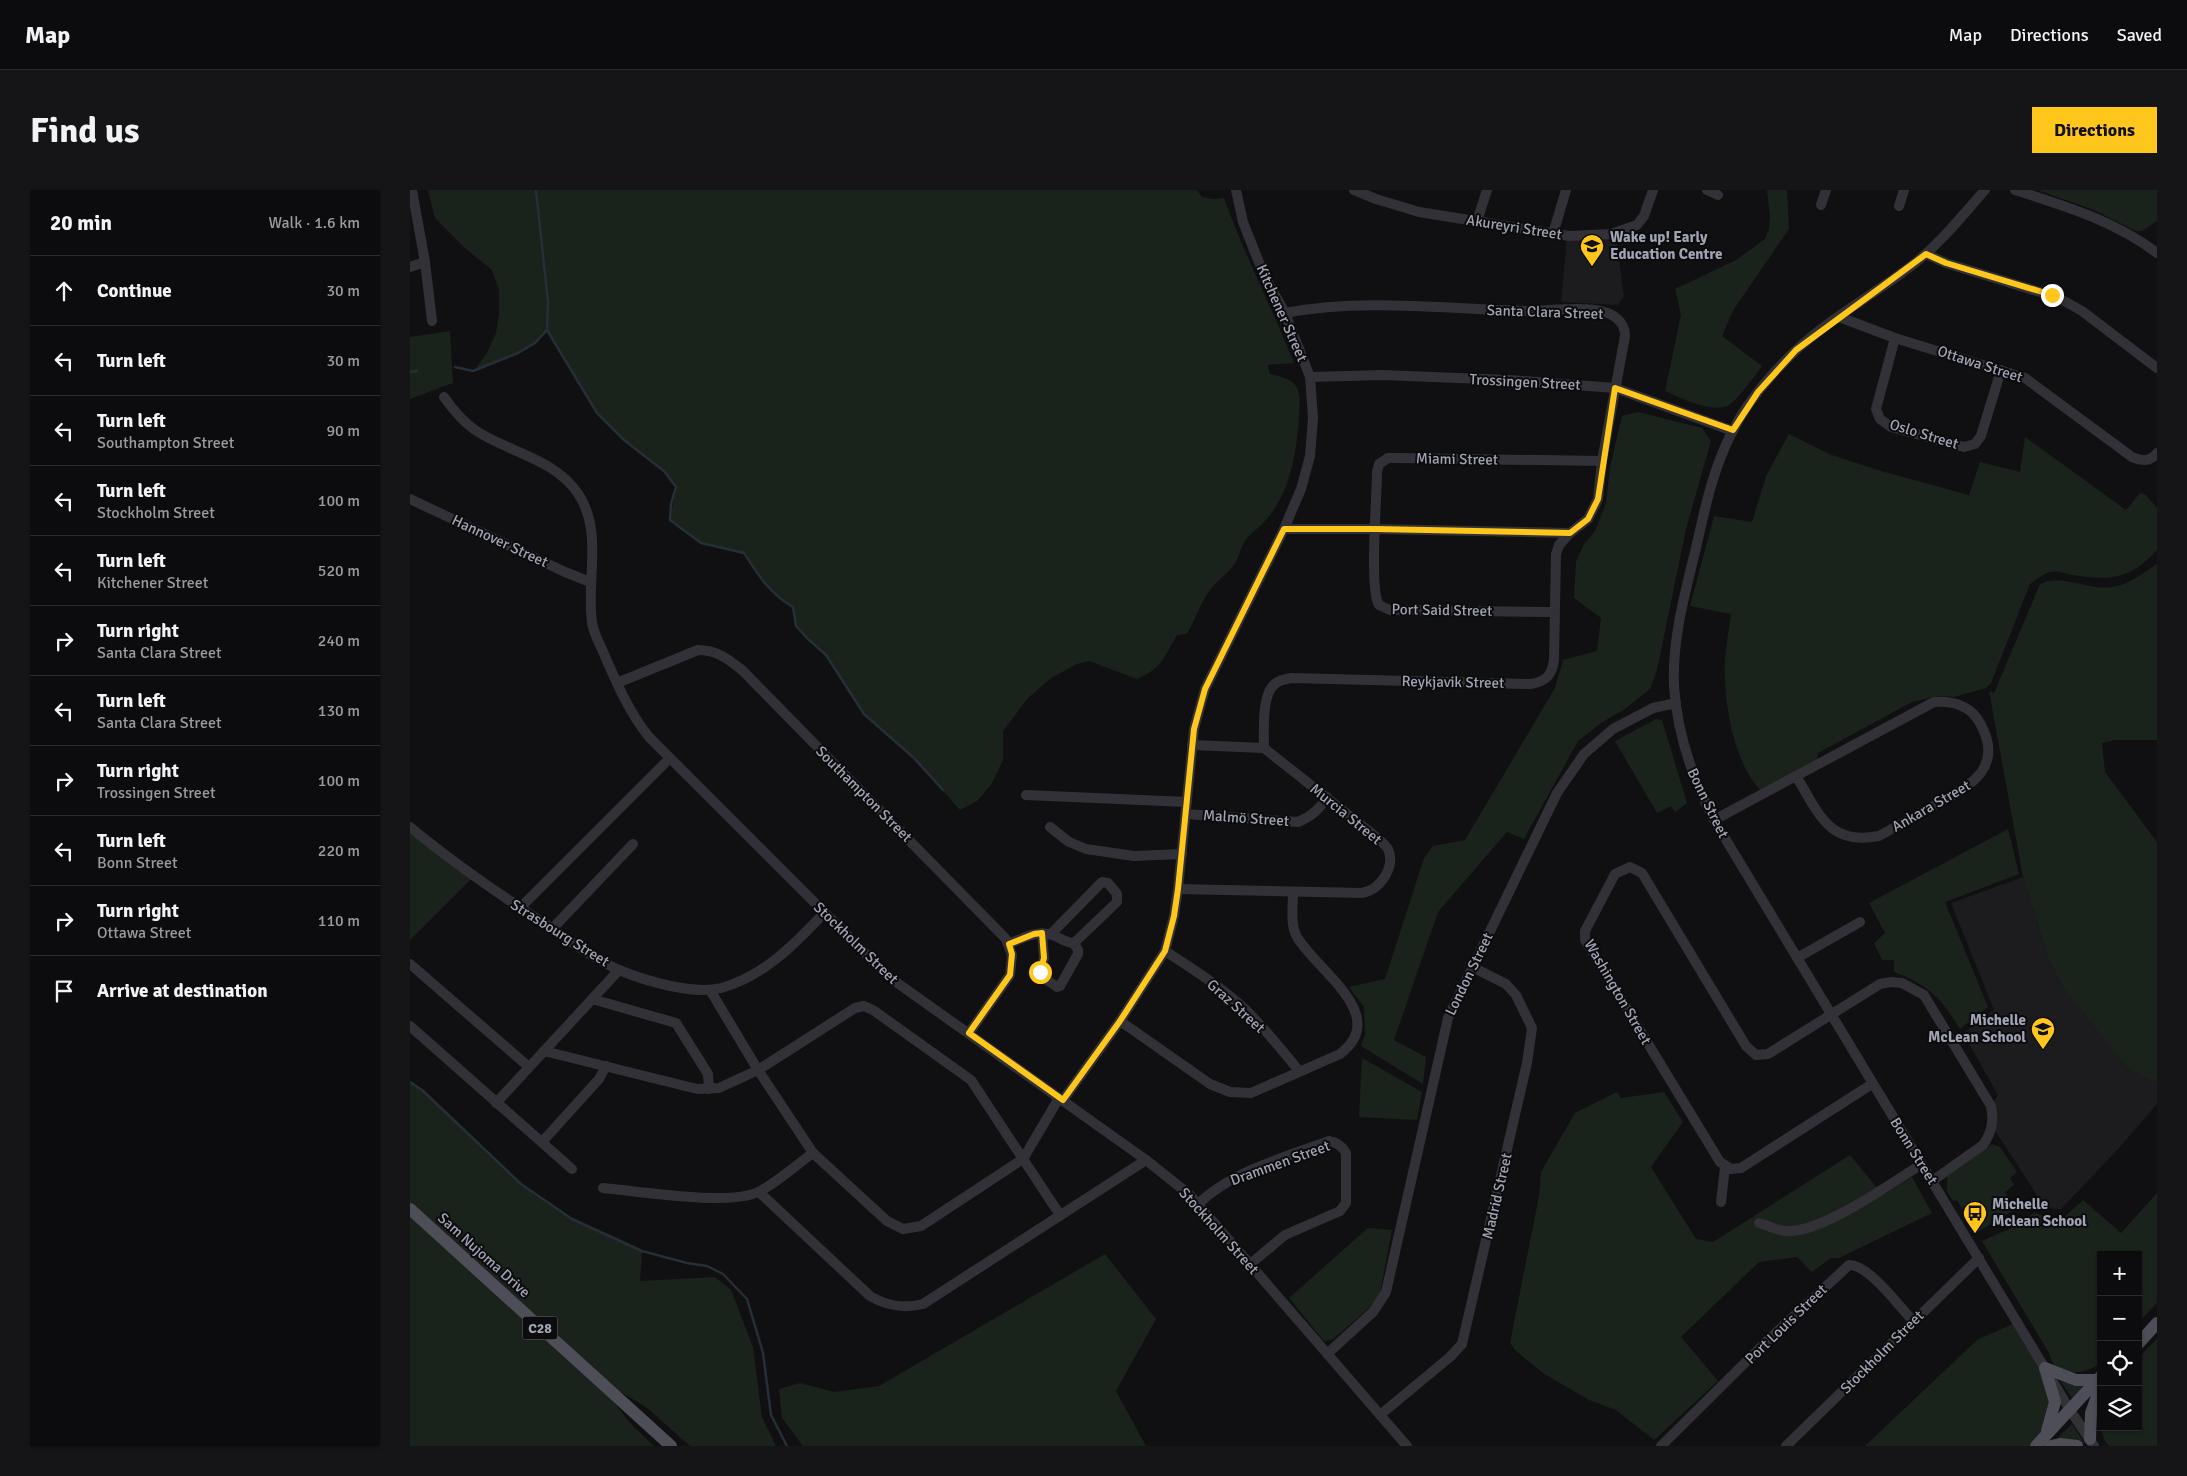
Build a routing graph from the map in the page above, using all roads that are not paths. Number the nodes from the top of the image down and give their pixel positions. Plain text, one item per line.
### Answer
1 (412, 190) edge
2 (1236, 190) edge
3 (1354, 190) edge
4 (1487, 190) edge
5 (1566, 190) edge
6 (1653, 190) edge
7 (1706, 190) edge
8 (1826, 190) edge
9 (1904, 190) edge
10 (1984, 190) edge
11 (2015, 190) edge
12 (1718, 194) dead end
13 (1821, 205) dead end
14 (1899, 206) dead end
15 (1477, 221) junction
16 (1553, 234) junction
17 (2157, 253) edge
18 (1926, 254) junction
19 (425, 262) junction
20 (410, 267) edge
21 (1285, 313) junction
22 (1839, 317) junction
23 (432, 322) dead end
24 (1895, 338) junction
25 (2157, 368) edge
26 (2002, 370) junction
27 (1310, 378) junction
28 (1615, 388) junction
29 (444, 397) dead end
30 (1733, 430) junction
31 (2157, 453) edge
32 (1602, 461) junction
33 (410, 498) edge
34 (1284, 529) junction
35 (1376, 529) junction
36 (1570, 533) junction
37 (590, 582) junction
38 (1554, 612) junction
39 (617, 683) junction
40 (1676, 703) junction
41 (1192, 745) junction
42 (1264, 748) junction
43 (665, 763) dead end
44 (1796, 776) junction
45 (1026, 794) dead end
46 (1326, 797) junction
47 (1187, 802) junction
48 (1186, 814) junction
49 (1714, 820) junction
50 (410, 827) edge
51 (1050, 827) dead end
52 (633, 844) dead end
53 (1182, 854) junction
54 (1178, 889) junction
55 (1293, 892) junction
56 (520, 908) junction
57 (824, 913) junction
58 (1860, 922) dead end
59 (552, 929) junction
60 (1046, 934) junction
61 (1074, 943) junction
62 (1009, 944) junction
63 (1165, 951) junction
64 (1797, 958) junction
65 (410, 964) edge
66 (1472, 967) junction
67 (619, 970) junction
68 (710, 990) junction
69 (592, 999) junction
70 (1831, 1013) junction
71 (1120, 1021) junction
72 (410, 1026) edge
73 (969, 1033) junction
74 (544, 1051) junction
75 (606, 1066) junction
76 (529, 1067) junction
77 (758, 1070) junction
78 (1299, 1071) junction
79 (1872, 1084) junction
80 (710, 1089) junction
81 (1061, 1099) junction
82 (496, 1103) junction
83 (542, 1142) junction
84 (813, 1152) junction
85 (1023, 1158) junction
86 (1146, 1160) junction
87 (1922, 1164) junction
88 (1725, 1167) junction
89 (572, 1169) dead end
90 (1932, 1181) junction
91 (603, 1188) dead end
92 (759, 1192) junction
93 (1721, 1202) dead end
94 (1198, 1204) junction
95 (410, 1209) edge
96 (1060, 1215) junction
97 (1759, 1222) dead end
98 (1979, 1258) junction
99 (1249, 1265) junction
100 (2157, 1314) edge
101 (1913, 1321) junction
102 (2157, 1323) edge
103 (2142, 1331) edge
104 (2141, 1341) edge
105 (1328, 1354) junction
106 (2045, 1368) junction
107 (2097, 1383) edge
108 (2097, 1386) edge
109 (2099, 1386) edge
110 (2072, 1414) junction
111 (1380, 1415) junction
112 (2092, 1443) edge
113 (2044, 1444) edge
114 (671, 1446) edge
115 (1407, 1446) edge
116 (1661, 1446) edge
117 (1786, 1446) edge
118 (2077, 1446) edge

1 - 19 street
2 - 21 street, Kitchener Street
3 - 15 street, Akureyri Street
4 - 15 street
5 - 16 street
6 - 16 street, Akureyri Street
7 - 12 street
8 - 13 street
9 - 14 street
10 - 18 street, Bonn Street
11 - 17 street
15 - 16 street, Akureyri Street
18 - 22 street, Bonn Street
18 - 25 street
19 - 20 street
19 - 23 street
21 - 27 street, Kitchener Street
21 - 28 street, Santa Clara Street
22 - 24 street, Ottawa Street
22 - 30 street, Bonn Street
24 - 26 street, Ottawa Street
24 - 26 street, Oslo Street
26 - 31 street, Ottawa Street
27 - 28 street, Trossingen Street
27 - 34 street, Kitchener Street
28 - 30 street, Trossingen Street
28 - 32 street, Santa Clara Street
29 - 37 street, Stockholm Street
30 - 40 street, Bonn Street
32 - 35 street, Miami Street
32 - 36 street, Santa Clara Street
33 - 37 street, Hannover Street
34 - 35 street
34 - 41 street, Kitchener Street
35 - 36 street
35 - 38 street, Port Said Street
36 - 38 street, Reykjavik Street
37 - 39 street, Stockholm Street
38 - 42 street, Reykjavik Street
39 - 57 street, Stockholm Street
39 - 62 street, Southampton Street
40 - 49 street, Bonn Street
40 - 66 street, London Street
41 - 42 street
41 - 47 street, Kitchener Street
42 - 46 street, Murcia Street
43 - 56 street
44 - 44 street, Ankara Street
44 - 49 street, Ankara Street
45 - 47 street
46 - 48 street, Malmö Street
46 - 55 street, Murcia Street
47 - 48 street, Kitchener Street
48 - 53 street, Kitchener Street
49 - 64 street, Bonn Street
50 - 56 street, Strasbourg Street
51 - 53 street
52 - 59 street
53 - 54 street, Kitchener Street
54 - 55 street, Murcia Street
54 - 63 street, Kitchener Street
55 - 78 street
56 - 59 street, Strasbourg Street
57 - 68 street, Strasbourg Street
57 - 73 street, Stockholm Street
58 - 64 street
59 - 67 street, Strasbourg Street
60 - 61 street
60 - 61 street
60 - 61 street
60 - 62 street
62 - 73 street
63 - 71 street, Kitchener Street
63 - 78 street, Graz Street
64 - 70 street, Bonn Street
65 - 76 street
66 - 105 street, London Street
66 - 111 street, Madrid Street
67 - 68 street, Strasbourg Street
67 - 69 street
68 - 77 street
69 - 74 street
69 - 80 street
70 - 79 street, Bonn Street
70 - 88 street, Washington Street
70 - 90 street
71 - 78 street
71 - 81 street, Kitchener Street
72 - 82 street
73 - 81 street, Stockholm Street
74 - 75 street
74 - 76 street
75 - 80 street
75 - 83 street
76 - 82 street
77 - 80 street
77 - 84 street
77 - 85 street
79 - 87 street, Bonn Street
79 - 88 street
81 - 85 street, Kitchener Street
81 - 86 street, Stockholm Street
82 - 83 street
83 - 89 street
84 - 85 street
84 - 92 street
85 - 96 street
86 - 94 street, Stockholm Street
86 - 96 street
87 - 90 street, Bonn Street
87 - 97 street
88 - 93 street
90 - 98 street, Bonn Street
91 - 92 street
92 - 96 street
94 - 99 street, Stockholm Street
94 - 99 street, Drammen Street
95 - 114 main road, Sam Nujoma Drive / C28
98 - 101 street, Stockholm Street
98 - 106 street, Bonn Street
99 - 105 street, Stockholm Street
100 - 103 main road
101 - 116 street, Port Louis Street
101 - 117 street, Stockholm Street
102 - 104 main road
105 - 111 street, Stockholm Street
106 - 107 main road
106 - 110 street, Bonn Street
106 - 113 main road
108 - 110 main road
109 - 112 main road
110 - 112 street, Bonn Street
110 - 113 main road
111 - 115 street, Stockholm Street
113 - 118 main road

